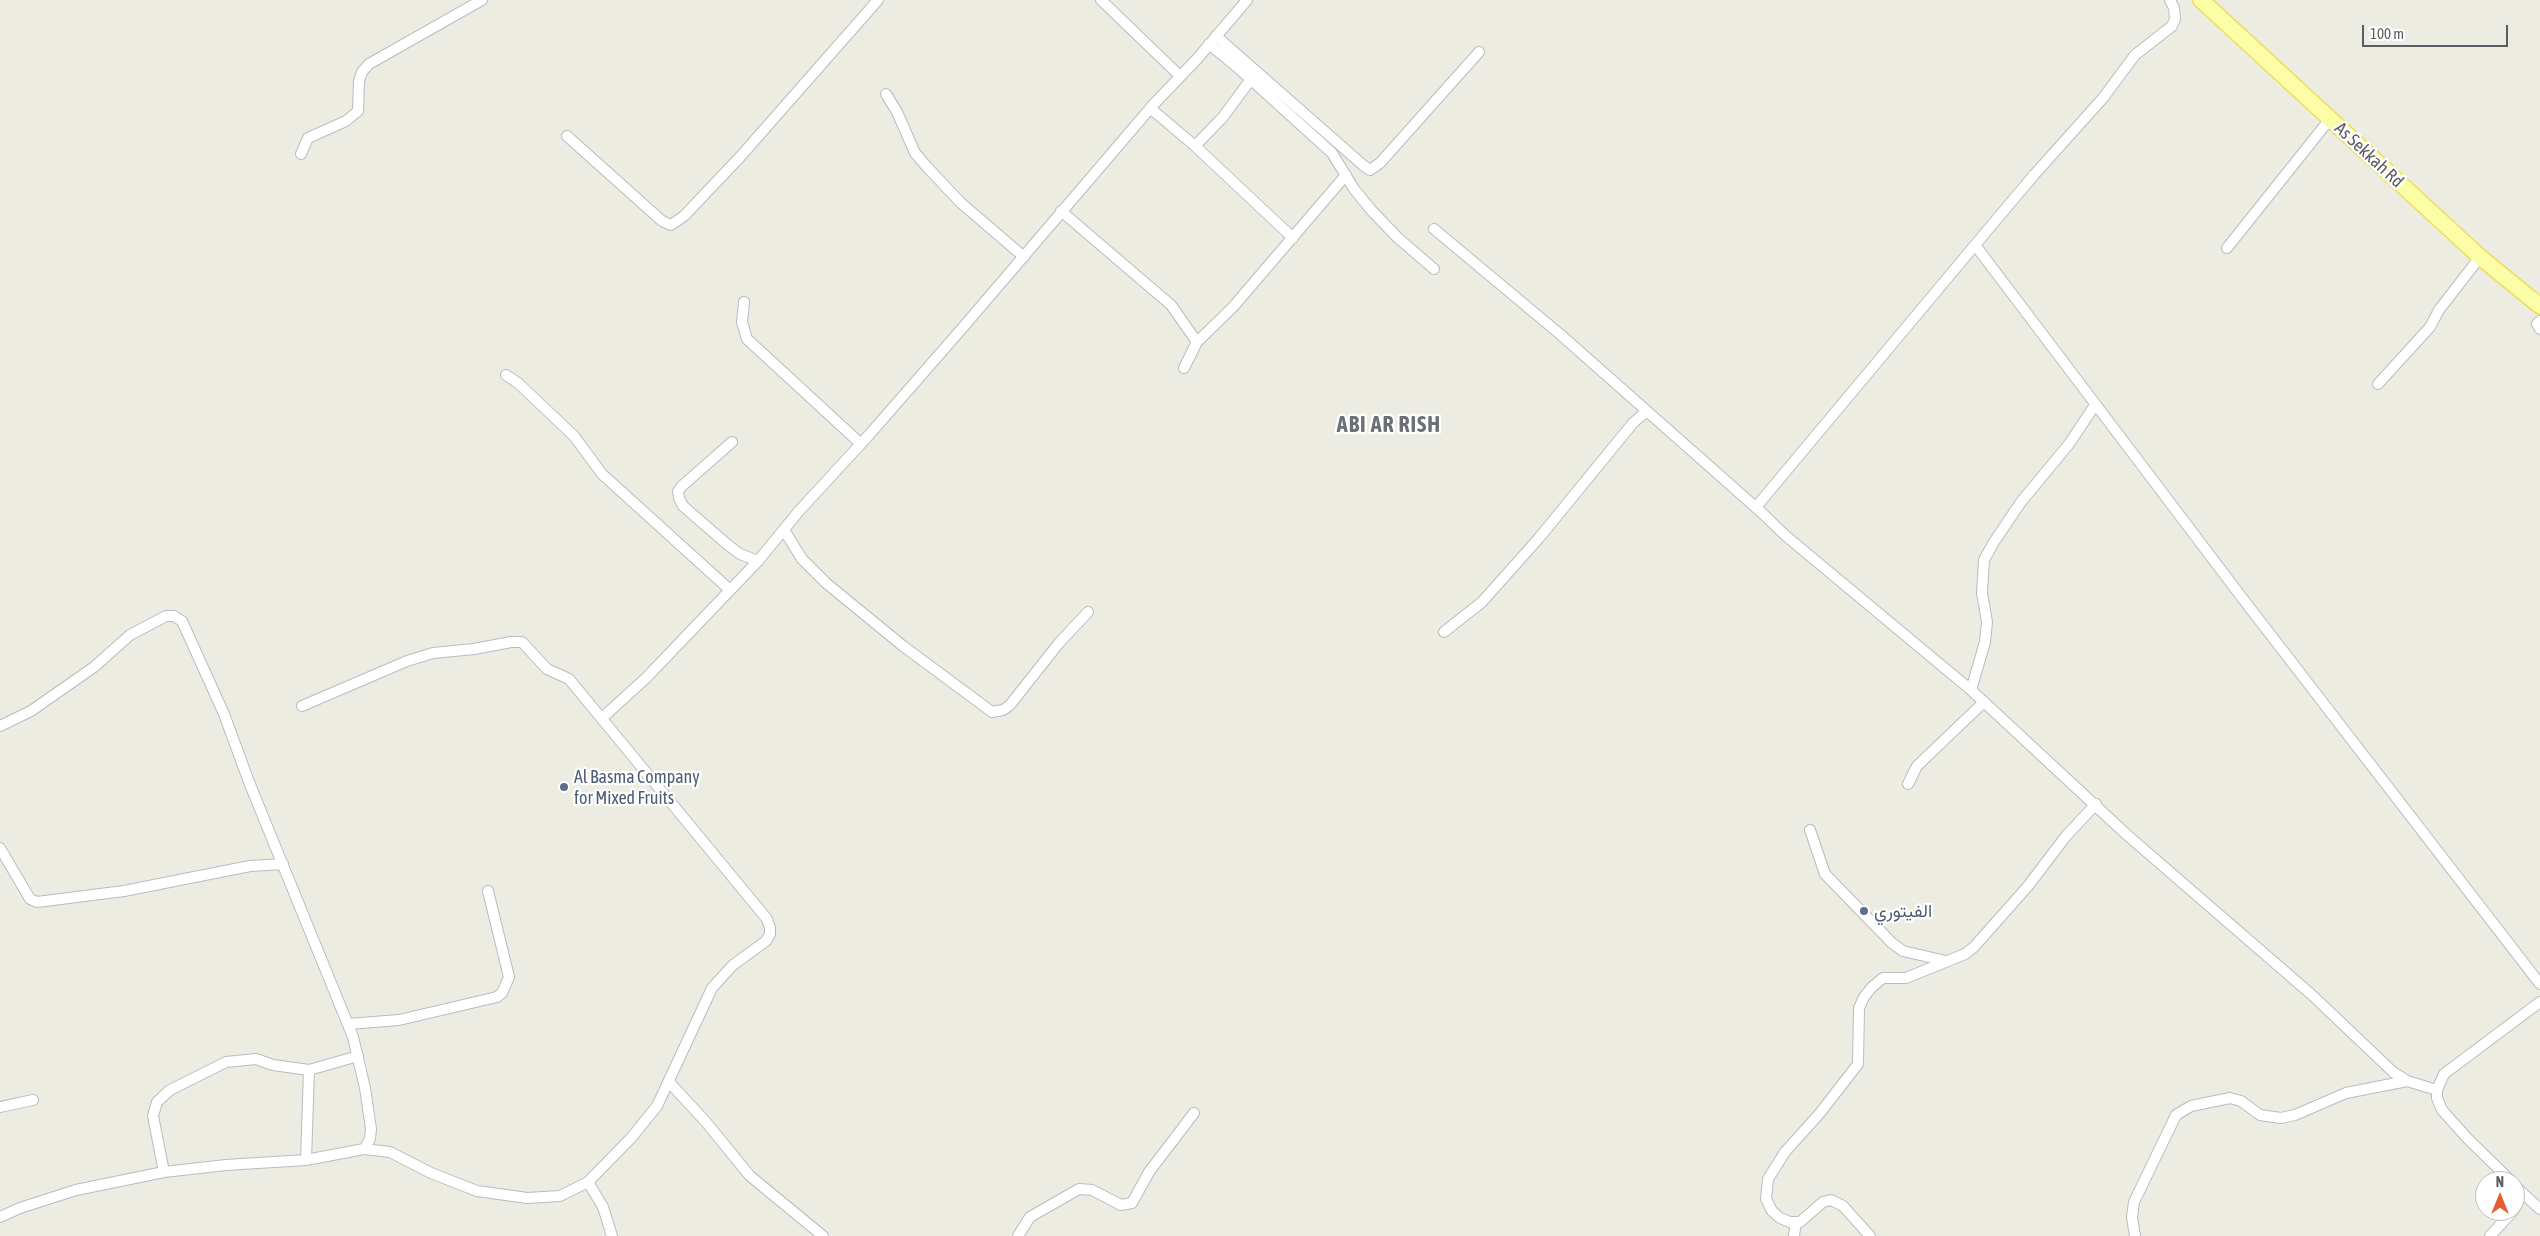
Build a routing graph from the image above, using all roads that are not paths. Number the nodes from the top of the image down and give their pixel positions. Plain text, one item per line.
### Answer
1 (482, 0) edge
2 (878, 0) edge
3 (1100, 0) edge
4 (1247, 0) edge
5 (2170, 0) edge
6 (2201, 0) edge
7 (1212, 40) junction
8 (1479, 52) dead end
9 (1180, 76) junction
10 (1251, 79) junction
11 (886, 94) dead end
12 (1150, 108) junction
13 (2330, 118) junction
14 (567, 136) dead end
15 (1195, 146) junction
16 (301, 154) dead end
17 (1346, 176) junction
18 (1061, 211) junction
19 (1434, 229) dead end
20 (1293, 238) junction
21 (1975, 245) junction
22 (2228, 248) dead end
23 (1024, 257) junction
24 (2480, 257) junction
25 (1434, 269) dead end
26 (744, 302) dead end
27 (2540, 306) edge
28 (2540, 321) edge
29 (2540, 329) edge
30 (1197, 342) junction
31 (1184, 368) dead end
32 (506, 375) dead end
33 (2378, 384) dead end
34 (2095, 405) junction
35 (1647, 411) junction
36 (732, 442) dead end
37 (861, 444) junction
38 (1756, 507) junction
39 (784, 530) junction
40 (758, 561) junction
41 (730, 590) junction
42 (1088, 612) dead end
43 (1444, 632) dead end
44 (1971, 690) junction
45 (1984, 702) junction
46 (302, 706) dead end
47 (602, 718) junction
48 (0, 726) edge
49 (1908, 784) dead end
50 (2096, 804) junction
51 (1810, 830) dead end
52 (0, 848) edge
53 (283, 864) junction
54 (488, 891) dead end
55 (1947, 961) junction
56 (2540, 984) edge
57 (2540, 1002) edge
58 (348, 1024) junction
59 (358, 1056) junction
60 (309, 1070) junction
61 (2406, 1081) junction
62 (669, 1082) junction
63 (2437, 1090) junction
64 (33, 1100) dead end
65 (0, 1108) edge
66 (1194, 1112) dead end
67 (364, 1149) junction
68 (306, 1160) junction
69 (2500, 1171) edge
70 (164, 1172) junction
71 (588, 1182) junction
72 (2525, 1195) edge
73 (2540, 1209) edge
74 (0, 1217) edge
75 (2504, 1221) edge
76 (1796, 1222) junction
77 (612, 1236) edge
78 (823, 1236) edge
79 (1018, 1236) edge
80 (1794, 1236) edge
81 (1870, 1236) edge
82 (2135, 1236) edge
83 (2490, 1236) edge

1 - 16 street
2 - 14 street
3 - 9 street
4 - 7 street
5 - 21 street
6 - 13 main road, As Sekkah Rd
7 - 8 street
7 - 9 street
7 - 10 street
9 - 12 street
10 - 15 street
10 - 17 street
11 - 23 street
12 - 15 street
12 - 18 street
13 - 22 street
13 - 24 main road, As Sekkah Rd
15 - 20 street
17 - 20 street
17 - 25 street
18 - 23 street
18 - 30 street
19 - 35 street
20 - 30 street
21 - 34 street
21 - 38 street
23 - 37 street
24 - 27 main road, As Sekkah Rd
24 - 33 street
26 - 37 street
28 - 29 street
30 - 31 street
32 - 41 street
34 - 44 street
34 - 56 street
35 - 38 street
35 - 43 street
36 - 40 street
37 - 39 street
38 - 44 street
39 - 40 street
39 - 42 street
40 - 41 street
41 - 47 street
44 - 45 street
45 - 49 street
45 - 50 street
46 - 47 street
47 - 62 street
48 - 53 street
50 - 55 street
50 - 61 street
51 - 55 street
52 - 53 street
53 - 58 street
54 - 58 street
55 - 76 street
57 - 63 street
58 - 59 street
59 - 60 street
59 - 67 street
60 - 68 street
60 - 70 street
61 - 63 street
61 - 82 street
62 - 71 street
62 - 78 street
63 - 69 street
64 - 65 street
66 - 79 street
67 - 68 street
67 - 71 street
68 - 70 street
70 - 74 street
71 - 77 street
72 - 73 street
75 - 83 street
76 - 80 street
76 - 81 street

